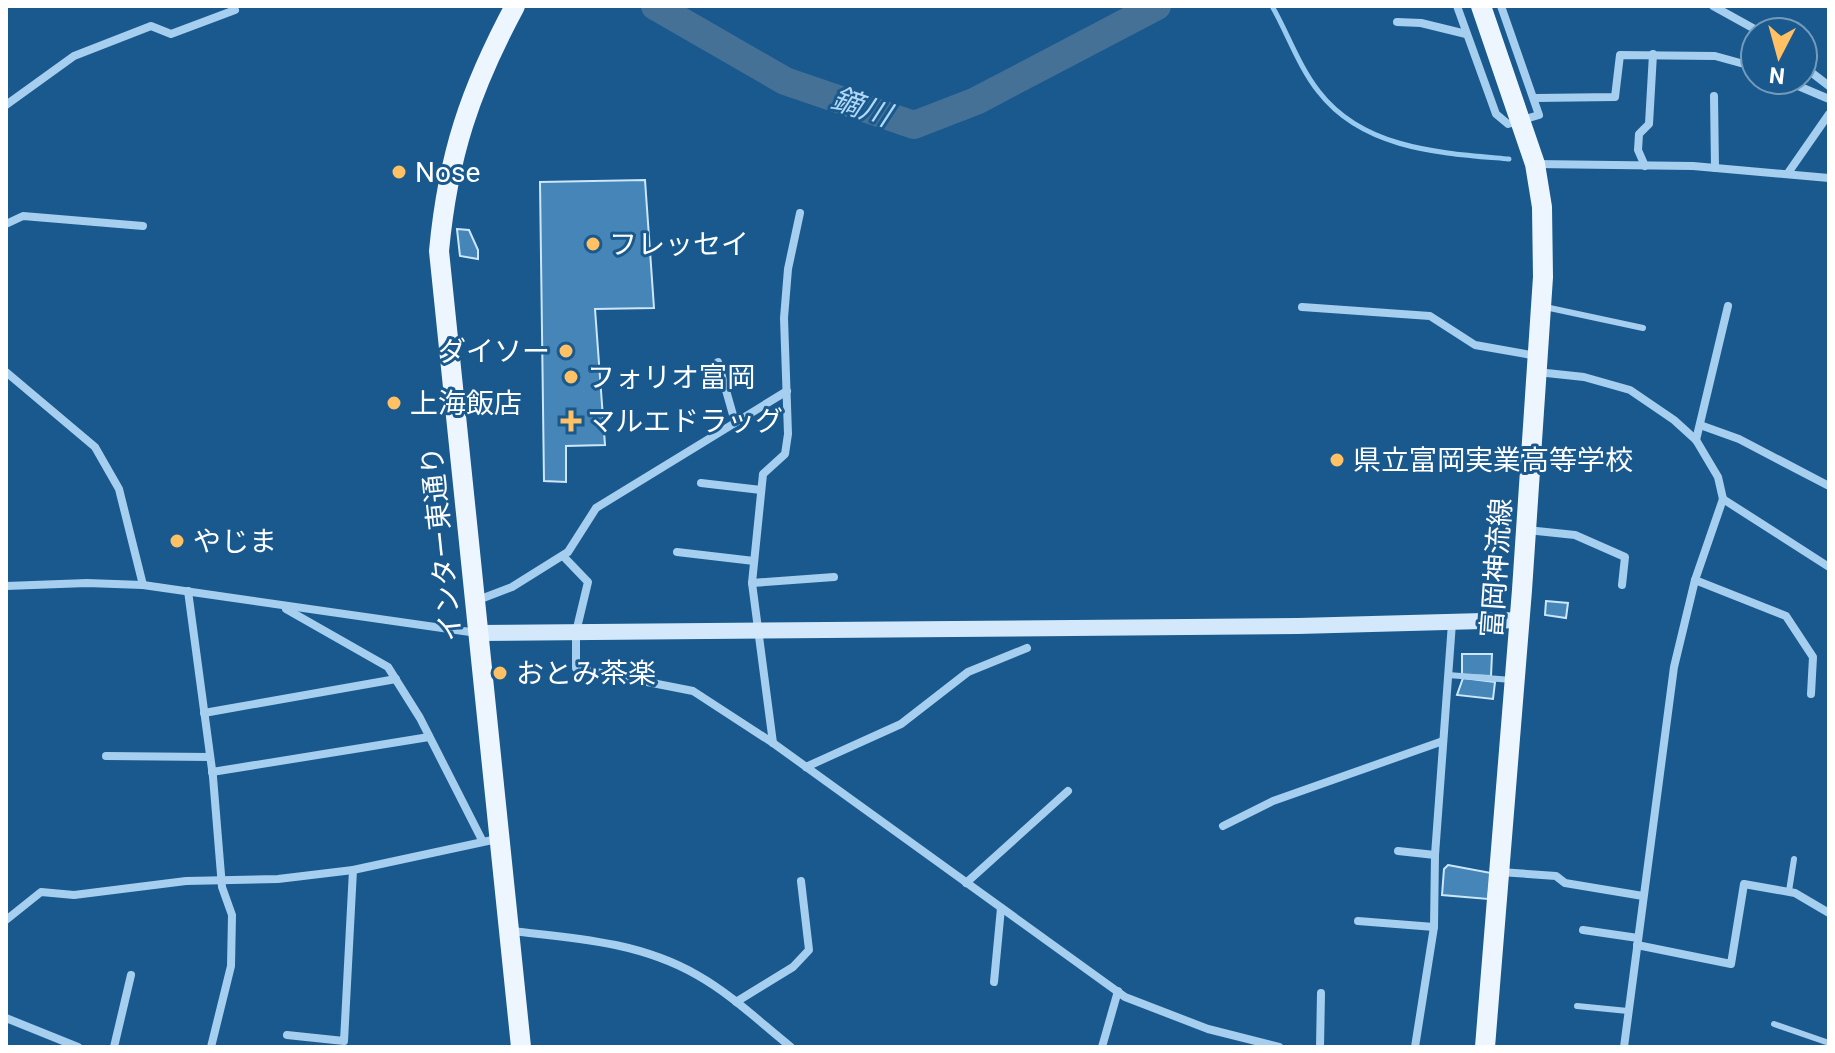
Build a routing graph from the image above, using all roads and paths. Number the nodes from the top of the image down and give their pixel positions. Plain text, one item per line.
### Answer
1 (515, 6) edge
2 (1457, 6) edge
3 (1713, 6) edge
4 (235, 10) dead end
5 (1489, 11) edge
6 (1739, 20) edge
7 (1397, 22) dead end
8 (1466, 34) junction
9 (1653, 54) junction
10 (1739, 63) edge
11 (1714, 96) dead end
12 (1535, 98) junction
13 (6, 105) edge
14 (1829, 114) edge
15 (1521, 122) junction
16 (1535, 164) junction
17 (1645, 166) junction
18 (1715, 168) junction
19 (1788, 173) junction
20 (1829, 178) edge
21 (800, 213) dead end
22 (6, 224) edge
23 (143, 226) dead end
24 (1541, 306) junction
25 (1728, 306) dead end
26 (1302, 307) dead end
27 (1643, 328) dead end
28 (718, 362) dead end
29 (1537, 364) junction
30 (6, 372) edge
31 (787, 391) junction
32 (735, 422) junction
33 (1700, 425) junction
34 (1696, 440) junction
35 (701, 483) dead end
36 (1829, 486) edge
37 (761, 490) junction
38 (1723, 499) junction
39 (1527, 530) junction
40 (677, 552) dead end
41 (563, 556) junction
42 (754, 561) junction
43 (1829, 567) edge
44 (834, 577) dead end
45 (1695, 580) junction
46 (752, 583) junction
47 (143, 585) junction
48 (1622, 585) dead end
49 (6, 586) edge
50 (188, 591) junction
51 (475, 602) junction
52 (280, 605) junction
53 (1520, 620) junction
54 (1452, 623) junction
55 (757, 630) junction
56 (576, 632) junction
57 (478, 633) junction
58 (1027, 648) dead end
59 (1448, 675) junction
60 (396, 679) junction
61 (1515, 681) junction
62 (1811, 694) dead end
63 (204, 713) junction
64 (429, 737) junction
65 (1443, 741) junction
66 (773, 743) junction
67 (106, 756) dead end
68 (210, 757) junction
69 (806, 767) junction
70 (212, 772) junction
71 (1068, 791) dead end
72 (1223, 826) dead end
73 (492, 843) junction
74 (1398, 851) dead end
75 (1435, 855) junction
76 (1794, 859) dead end
77 (353, 870) junction
78 (1500, 872) junction
79 (222, 879) junction
80 (801, 881) dead end
81 (966, 883) junction
82 (1789, 891) junction
83 (1643, 896) junction
84 (1001, 908) junction
85 (1829, 913) edge
86 (6, 920) edge
87 (1358, 921) dead end
88 (1434, 927) junction
89 (1583, 930) dead end
90 (510, 931) junction
91 (1637, 941) junction
92 (131, 975) dead end
93 (994, 982) dead end
94 (1118, 991) junction
95 (1321, 993) dead end
96 (736, 1002) junction
97 (1577, 1006) dead end
98 (1628, 1011) junction
99 (6, 1018) edge
100 (1774, 1024) dead end
101 (287, 1035) dead end
102 (1829, 1043) edge
103 (78, 1047) edge
104 (114, 1047) edge
105 (211, 1047) edge
106 (521, 1047) edge
107 (791, 1047) edge
108 (1102, 1047) edge
109 (1279, 1047) edge
110 (1320, 1047) edge
111 (1415, 1047) edge
112 (1485, 1047) edge
113 (1624, 1047) edge

1 - 51 main road, インター東通り
2 - 8 street
3 - 6 street
4 - 13 street
5 - 12 street
5 - 15 main road, 富岡神流線
7 - 8 street
8 - 15 street
9 - 10 street
9 - 12 street
9 - 17 street
11 - 18 street
12 - 15 street
14 - 19 street
15 - 16 main road, 富岡神流線
16 - 17 street
16 - 24 main road, 富岡神流線
17 - 18 street
18 - 19 street
19 - 20 street
21 - 31 street
22 - 23 street
24 - 27 lane
24 - 29 main road, 富岡神流線
25 - 33 street
26 - 29 street
28 - 32 street
29 - 34 street
29 - 39 main road, 富岡神流線
30 - 47 street
31 - 32 street
31 - 37 street
32 - 41 street
33 - 34 street
33 - 36 street
34 - 38 street
35 - 37 street
37 - 42 street
38 - 43 street
38 - 45 street
39 - 48 street
39 - 53 main road, 富岡神流線
40 - 42 street
41 - 51 street
41 - 56 street
42 - 46 street
44 - 46 street
45 - 62 street
45 - 83 street
46 - 55 street
47 - 49 street
47 - 50 street
50 - 52 street
50 - 63 street
51 - 57 main road, インター東通り
52 - 57 street
52 - 60 street
53 - 54 street
53 - 61 main road, 富岡神流線
54 - 55 street
54 - 59 street
55 - 56 street
55 - 66 street
56 - 57 street
56 - 66 street
57 - 73 main road, インター東通り
58 - 69 street
59 - 61 lane
59 - 65 street
60 - 63 street
60 - 64 street
61 - 78 main road, 富岡神流線
63 - 68 street
64 - 70 street
64 - 73 street
65 - 72 street
65 - 75 street
66 - 69 street
67 - 68 street
68 - 70 street
69 - 81 street
70 - 79 street
71 - 81 street
73 - 77 street
73 - 90 main road, インター東通り
74 - 75 street
75 - 88 street
76 - 82 lane
77 - 79 street
77 - 101 street
78 - 83 street
78 - 112 main road, 富岡神流線
79 - 86 street
79 - 105 street
80 - 96 street
81 - 84 street
82 - 85 street
82 - 91 street
83 - 91 street
84 - 93 street
84 - 94 street
87 - 88 street
88 - 111 street
89 - 91 street
90 - 96 street
90 - 106 main road, インター東通り
91 - 98 street
92 - 104 street
94 - 108 street
94 - 109 street
95 - 110 street
96 - 107 street
97 - 98 lane
98 - 113 street
99 - 103 street
100 - 102 lane

